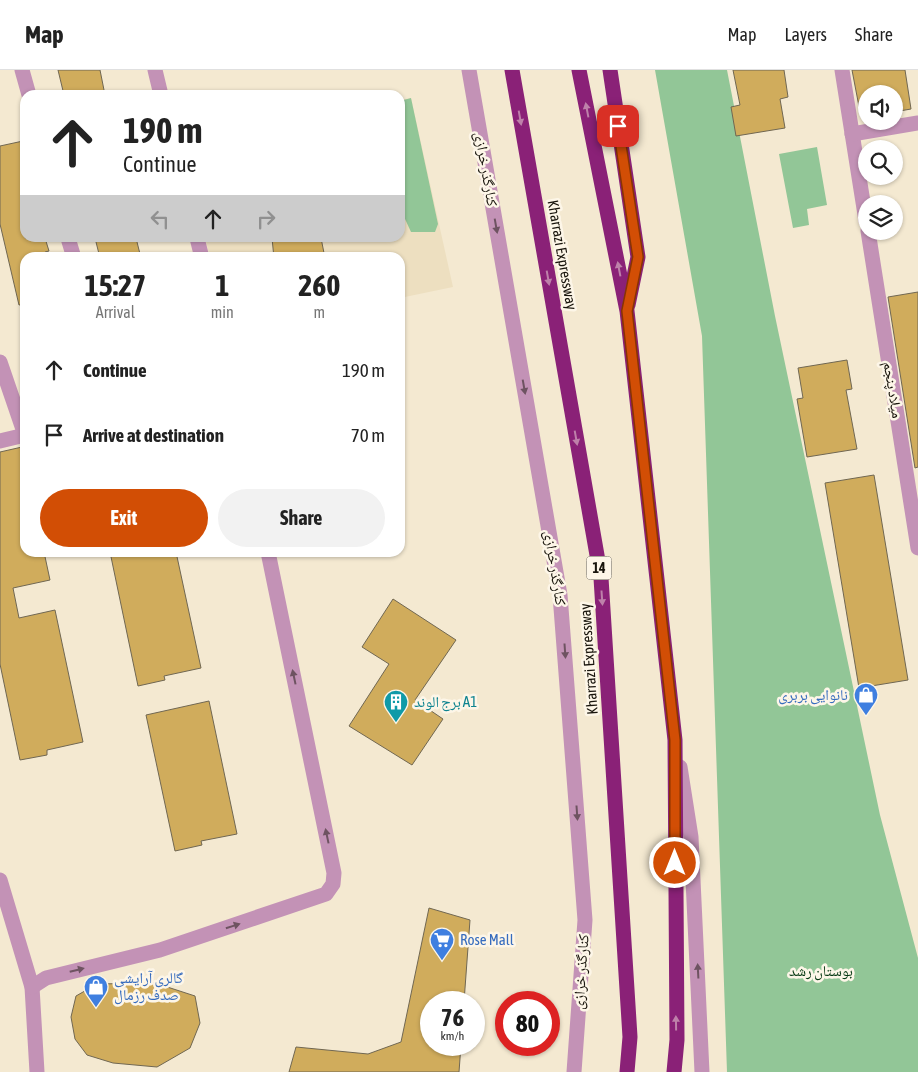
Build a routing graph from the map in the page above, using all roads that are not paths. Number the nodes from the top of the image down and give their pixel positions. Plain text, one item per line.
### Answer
1 (22, 70) edge
2 (155, 70) edge
3 (512, 70) edge
4 (579, 70) edge
5 (610, 70) edge
6 (842, 70) edge
7 (469, 72) edge
8 (28, 90) edge
9 (160, 90) edge
10 (918, 123) edge
11 (852, 134) junction
12 (862, 195) edge
13 (869, 240) edge
14 (627, 311) junction
15 (0, 362) edge
16 (20, 420) edge
17 (20, 436) edge
18 (0, 441) edge
19 (918, 548) edge
20 (269, 557) edge
21 (675, 740) junction
22 (0, 880) edge
23 (32, 987) junction
24 (37, 1072) edge
25 (574, 1072) edge
26 (627, 1072) edge
27 (674, 1072) edge
28 (702, 1072) edge

1 - 8 street
2 - 9 street
3 -> 26 highway, Kharrazi Expressway / 14
14 -> 4 highway
5 - 14 highway
6 - 11 street
7 -> 25 street, کنارگذر خرازی
10 - 11 street
11 - 12 street
13 - 19 street, میلاد پنجم
14 - 21 highway
15 - 16 street
17 - 18 street
23 -> 20 street
27 -> 21 highway
28 -> 21 street
22 - 23 street
23 - 24 street

